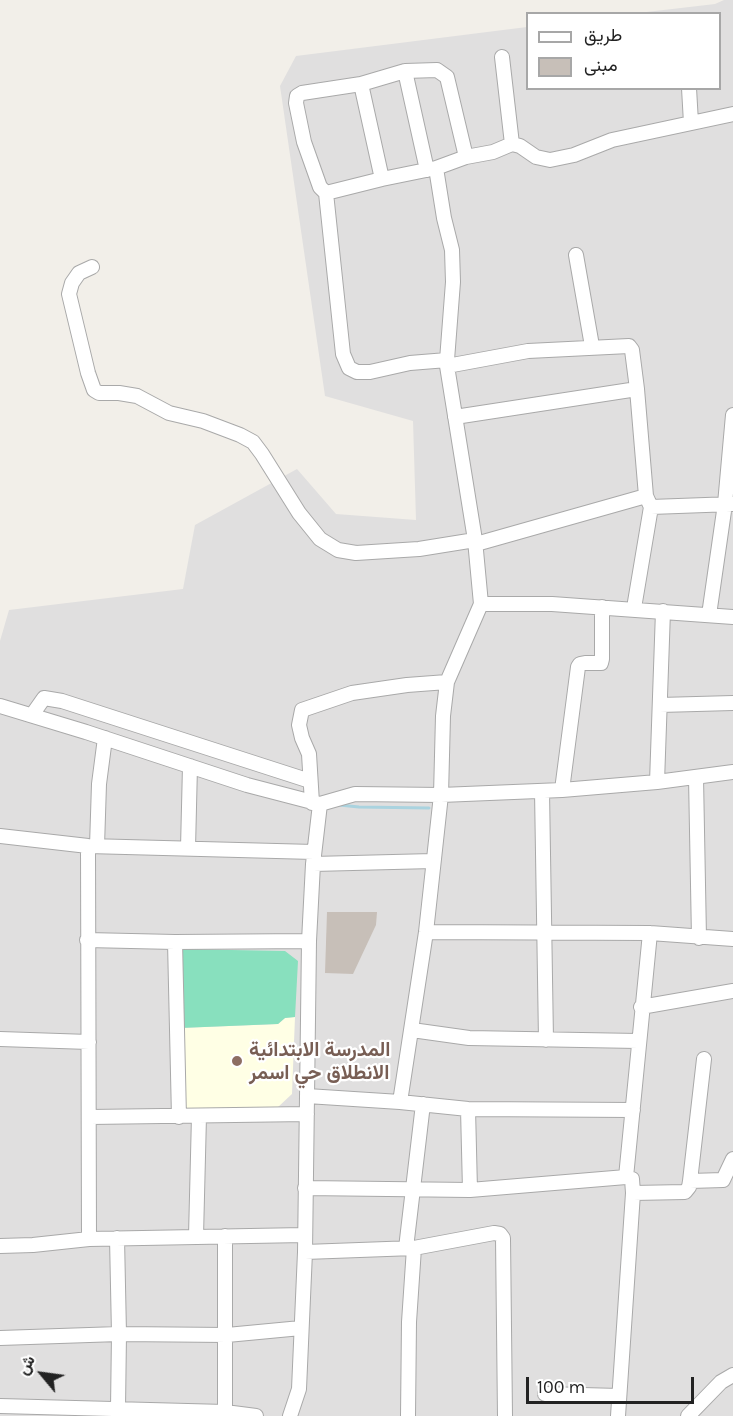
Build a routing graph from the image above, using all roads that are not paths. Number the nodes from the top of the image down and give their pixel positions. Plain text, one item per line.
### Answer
1 (502, 57) dead end
2 (405, 71) junction
3 (361, 84) junction
4 (688, 90) edge
5 (733, 114) edge
6 (691, 123) junction
7 (512, 144) junction
8 (466, 157) junction
9 (431, 169) junction
10 (382, 179) junction
11 (326, 194) junction
12 (576, 255) dead end
13 (92, 267) dead end
14 (592, 346) junction
15 (447, 363) junction
16 (637, 389) junction
17 (733, 416) edge
18 (455, 417) junction
19 (648, 502) junction
20 (729, 504) edge
21 (475, 542) junction
22 (481, 604) junction
23 (603, 607) junction
24 (634, 608) junction
25 (663, 611) junction
26 (709, 615) junction
27 (733, 617) edge
28 (447, 682) junction
29 (733, 703) edge
30 (660, 705) junction
31 (0, 706) edge
32 (32, 715) junction
33 (105, 738) junction
34 (190, 766) junction
35 (733, 772) edge
36 (696, 777) junction
37 (310, 780) junction
38 (657, 782) junction
39 (562, 790) junction
40 (542, 791) junction
41 (441, 795) junction
42 (316, 804) junction
43 (0, 836) edge
44 (92, 846) junction
45 (188, 848) junction
46 (314, 858) junction
47 (433, 861) junction
48 (426, 932) junction
49 (544, 932) junction
50 (650, 933) junction
51 (699, 938) junction
52 (733, 939) edge
53 (87, 940) junction
54 (309, 941) junction
55 (175, 942) junction
56 (733, 991) edge
57 (641, 1006) junction
58 (412, 1030) junction
59 (0, 1039) edge
60 (546, 1041) junction
61 (638, 1041) junction
62 (89, 1042) junction
63 (704, 1059) dead end
64 (308, 1096) junction
65 (400, 1102) junction
66 (423, 1104) junction
67 (468, 1109) junction
68 (633, 1110) junction
69 (307, 1114) junction
70 (199, 1116) junction
71 (90, 1117) junction
72 (179, 1117) junction
73 (733, 1159) edge
74 (626, 1177) junction
75 (690, 1181) junction
76 (305, 1188) junction
77 (413, 1190) junction
78 (470, 1190) junction
79 (633, 1193) junction
80 (304, 1235) junction
81 (196, 1236) junction
82 (225, 1236) junction
83 (117, 1238) junction
84 (89, 1239) junction
85 (0, 1246) edge
86 (410, 1248) junction
87 (304, 1252) junction
88 (301, 1328) junction
89 (119, 1334) junction
90 (227, 1335) junction
91 (0, 1338) edge
92 (733, 1374) edge
93 (545, 1394) dead end
94 (619, 1396) junction
95 (0, 1406) edge
96 (118, 1408) junction
97 (47, 1412) edge
98 (225, 1412) junction
99 (142, 1413) edge
100 (256, 1416) edge
101 (290, 1416) edge
102 (408, 1416) edge
103 (505, 1416) edge
104 (618, 1416) edge
105 (688, 1416) edge

1 - 7 street
2 - 3 street
2 - 8 street
2 - 9 street
3 - 10 street
3 - 11 street
4 - 6 street
5 - 6 street
6 - 7 street
7 - 8 street
8 - 9 street
9 - 10 street
9 - 15 street
10 - 11 street
11 - 15 street
12 - 14 street
13 - 21 street
14 - 15 street
14 - 16 street
15 - 18 street
16 - 18 street
16 - 19 street
17 - 20 street
18 - 21 street
19 - 20 street
19 - 21 street
19 - 24 street
20 - 26 street
21 - 22 street
22 - 23 street
22 - 28 street
23 - 24 street
23 - 39 street
24 - 25 street
25 - 26 street
25 - 30 street
26 - 27 street
28 - 37 street
28 - 41 street
29 - 30 street
30 - 38 street
31 - 32 street
32 - 33 street
32 - 37 street
33 - 34 street
33 - 44 street
34 - 42 street
34 - 45 street
35 - 36 street
36 - 38 street
36 - 51 street
37 - 42 street
38 - 39 street
39 - 40 street
40 - 41 street
40 - 49 street
41 - 42 street
41 - 47 street
42 - 46 street
43 - 44 street
44 - 45 street
44 - 53 street
45 - 46 street
46 - 47 street
46 - 54 street
47 - 48 street
48 - 49 street
48 - 58 street
49 - 50 street
49 - 60 street
50 - 51 street
50 - 57 street
51 - 52 street
53 - 55 street
53 - 62 street
54 - 55 street
54 - 64 street
55 - 72 street
56 - 57 street
57 - 61 street
58 - 60 street
58 - 65 street
59 - 62 street
60 - 61 street
61 - 68 street
62 - 71 street
63 - 75 street
64 - 65 street
64 - 69 street
65 - 66 street
66 - 67 street
66 - 77 street
67 - 68 street
67 - 78 street
68 - 74 street
69 - 70 street
69 - 76 street
70 - 72 street
70 - 81 street
71 - 72 street
71 - 84 street
73 - 75 street
74 - 78 street
74 - 79 street
75 - 79 street
76 - 77 street
76 - 80 street
77 - 78 street
77 - 86 street
79 - 94 street
80 - 82 street
80 - 87 street
81 - 82 street
81 - 83 street
82 - 90 street
83 - 84 street
83 - 89 street
84 - 85 street
86 - 87 street
86 - 102 street
86 - 103 street
87 - 88 street
88 - 90 street
88 - 101 street
89 - 90 street
89 - 91 street
89 - 96 street
90 - 98 street
92 - 105 street
93 - 94 street
94 - 104 street
95 - 97 street
96 - 97 street
96 - 99 street
98 - 99 street
98 - 100 street

